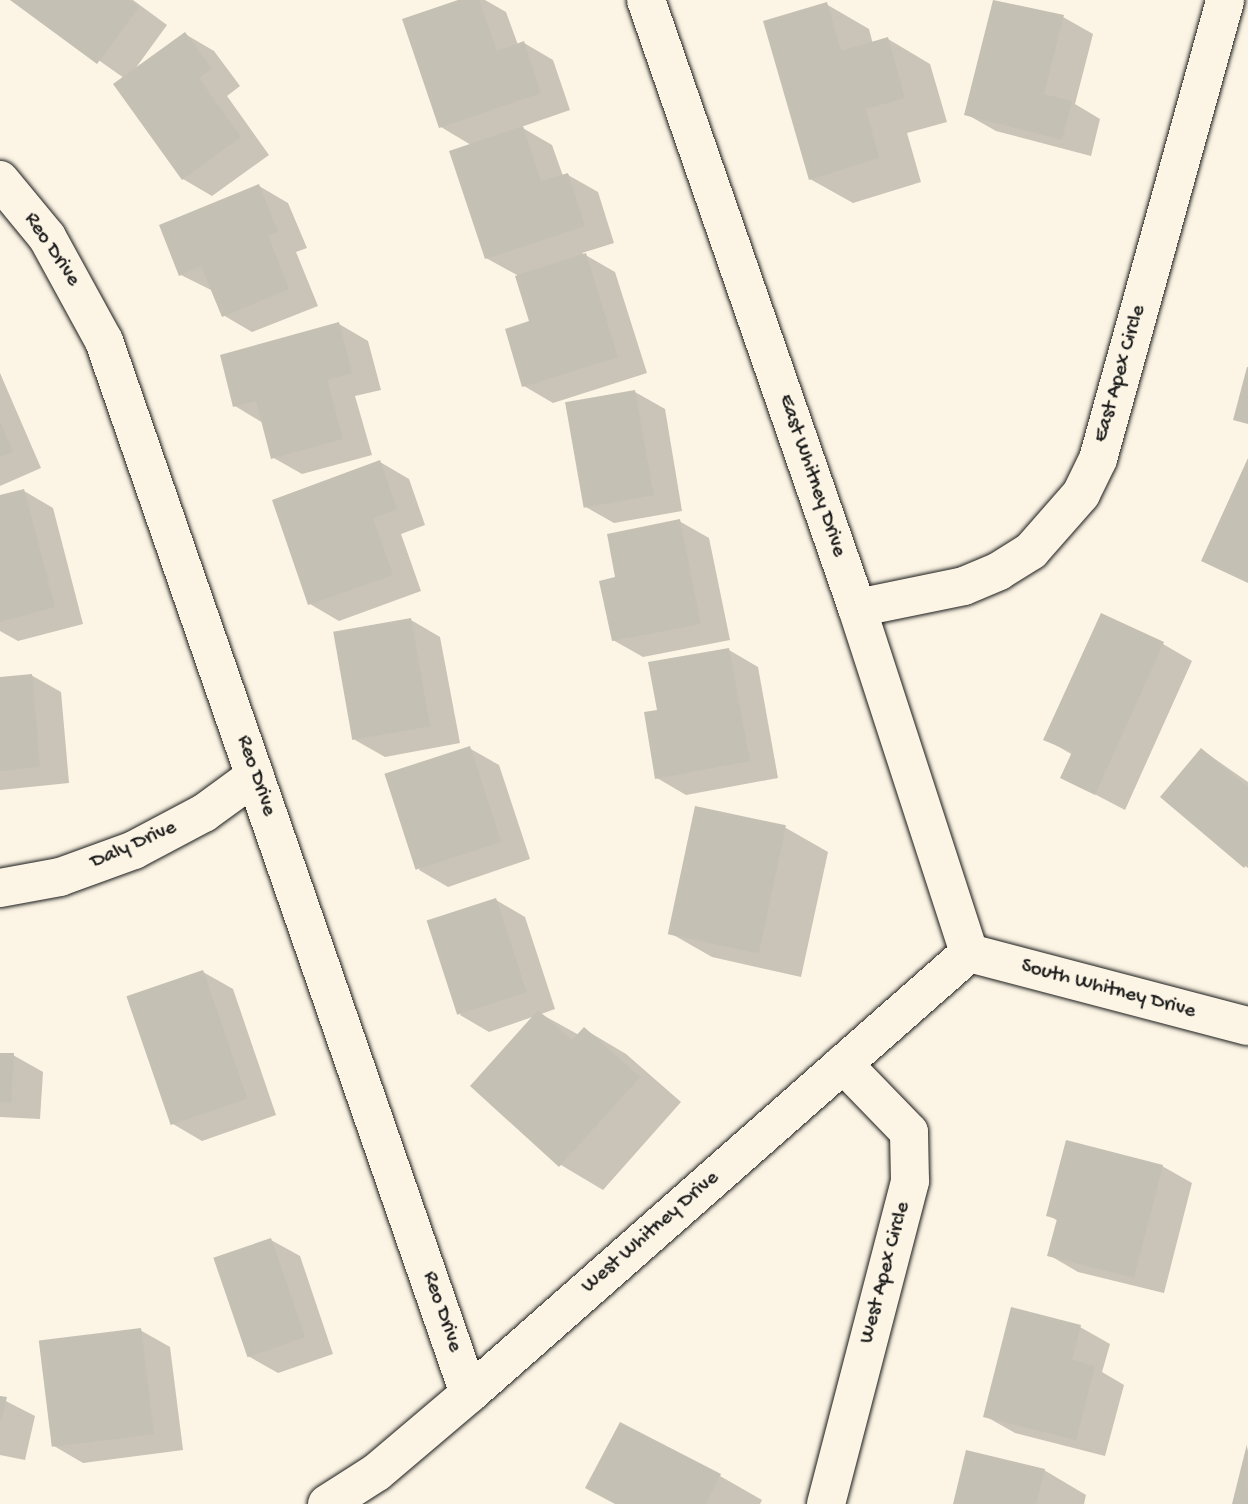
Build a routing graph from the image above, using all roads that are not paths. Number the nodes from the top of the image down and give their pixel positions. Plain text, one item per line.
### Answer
1 (646, 0) edge
2 (1226, 0) edge
3 (0, 180) edge
4 (857, 608) junction
5 (255, 776) junction
6 (0, 888) edge
7 (969, 953) junction
8 (1248, 1026) edge
9 (843, 1064) junction
10 (469, 1394) junction
11 (327, 1504) edge
12 (826, 1504) edge

1 - 4 street, East Whitney Drive
2 - 4 street, East Apex Circle
3 - 5 street, Reo Drive
4 - 7 street, East Whitney Drive
5 - 6 street, Daly Drive
5 - 10 street, Reo Drive
7 - 8 street, South Whitney Drive
7 - 9 street, West Whitney Drive
9 - 10 street, West Whitney Drive
9 - 12 street, West Apex Circle
10 - 11 street, West Whitney Drive

